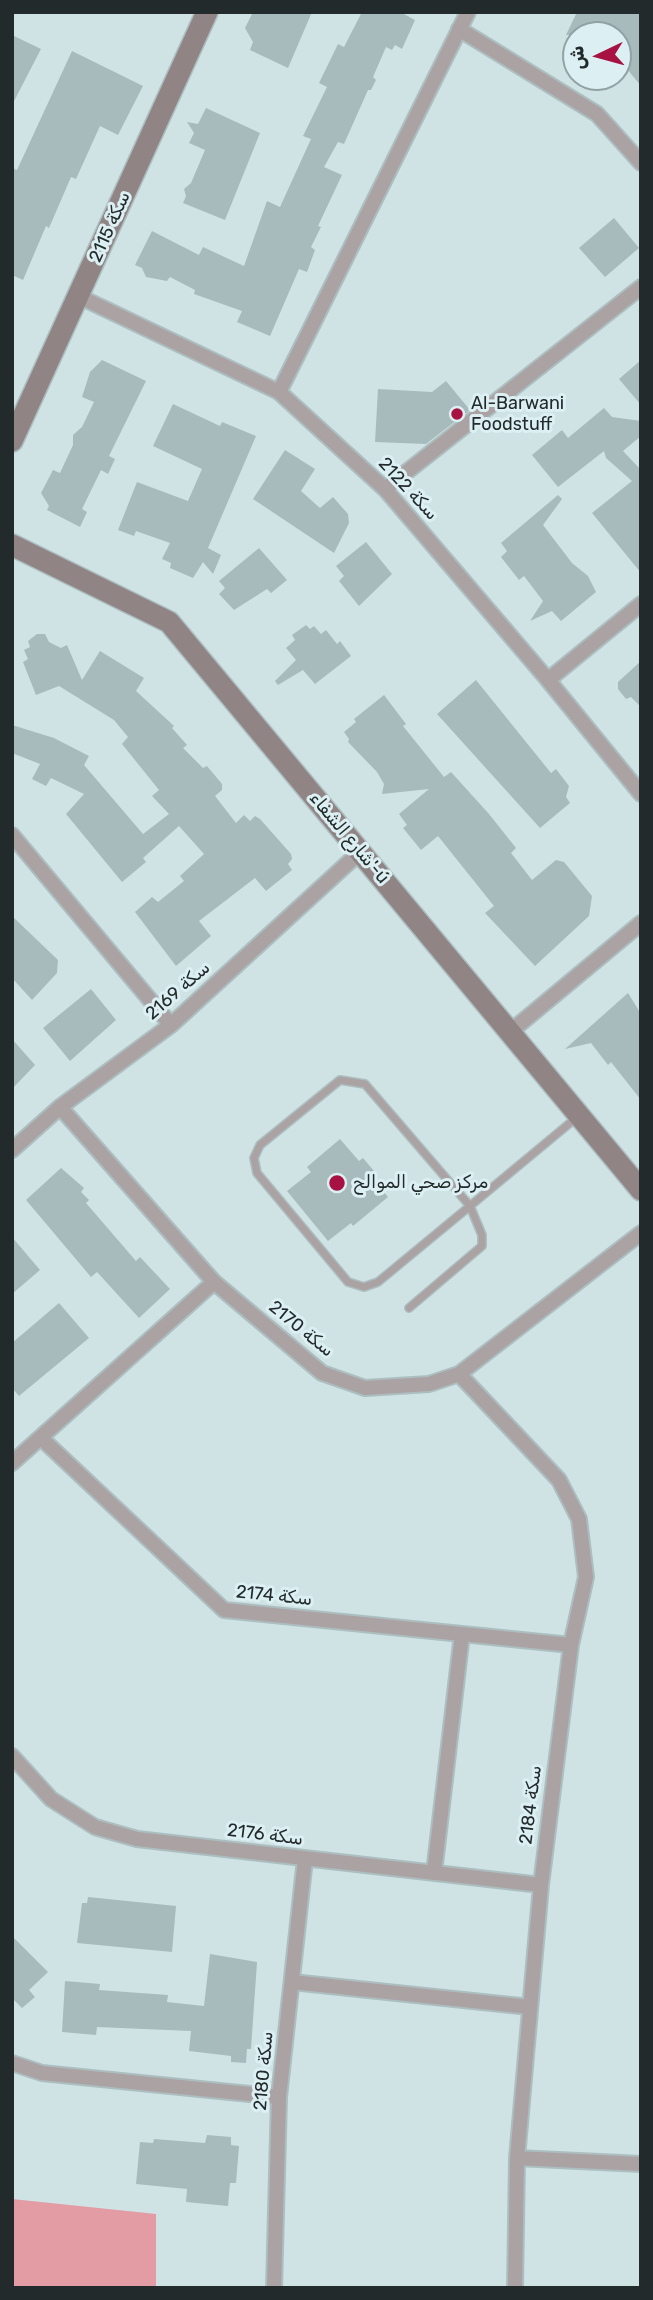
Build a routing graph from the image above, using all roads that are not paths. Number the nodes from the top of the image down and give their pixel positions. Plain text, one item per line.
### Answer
1 (207, 12) edge
2 (468, 12) edge
3 (459, 29) junction
4 (641, 163) edge
5 (641, 287) edge
6 (78, 296) junction
7 (279, 392) junction
8 (12, 441) edge
9 (385, 489) junction
10 (12, 545) edge
11 (641, 604) edge
12 (548, 680) junction
13 (641, 794) edge
14 (12, 835) edge
15 (360, 852) junction
16 (641, 923) edge
17 (171, 1025) junction
18 (510, 1032) junction
19 (60, 1107) junction
20 (579, 1115) junction
21 (12, 1150) edge
22 (641, 1190) edge
23 (470, 1206) junction
24 (641, 1233) edge
25 (214, 1282) junction
26 (409, 1308) dead end
27 (459, 1374) junction
28 (41, 1438) junction
29 (12, 1463) edge
30 (461, 1634) junction
31 (571, 1644) junction
32 (12, 1756) edge
33 (305, 1859) junction
34 (434, 1873) junction
35 (541, 1885) junction
36 (292, 1982) junction
37 (530, 2007) junction
38 (12, 2063) edge
39 (279, 2097) junction
40 (517, 2158) junction
41 (641, 2164) edge
42 (274, 2288) edge
43 (515, 2288) edge

1 - 6 street, سكة 2115
2 - 3 street
3 - 4 street
3 - 7 street
5 - 9 street
6 - 7 street, سكة 2122
6 - 8 street, سكة 2115
7 - 9 street, سكة 2122
9 - 12 street, سكة 2122
10 - 15 street, شارع الشفاء'-ú
11 - 12 street
12 - 13 street, سكة 2122
14 - 17 street
15 - 17 street, سكة 2169
15 - 18 street, شارع الشفاء'-ú
16 - 18 street
17 - 19 street, سكة 2169
18 - 20 street, شارع الشفاء'-ú
19 - 21 street, سكة 2169
19 - 25 street, سكة 2170
20 - 22 street, شارع الشفاء'-ú
20 - 23 lane
23 - 23 lane
23 - 26 lane
24 - 27 street, سكة 2170
25 - 27 street, سكة 2170
25 - 28 street
27 - 31 street, سكة 2184
28 - 29 street
28 - 30 street, سكة 2174
30 - 31 street, سكة 2174
30 - 34 street
31 - 35 street, سكة 2184
32 - 33 street, سكة 2176
33 - 34 street, سكة 2176
33 - 36 street, سكة 2180
34 - 35 street, سكة 2176
35 - 37 street, سكة 2184
36 - 37 street
36 - 39 street, سكة 2180
37 - 40 street, سكة 2184
38 - 39 street
39 - 42 street, سكة 2180
40 - 41 street
40 - 43 street, سكة 2184

